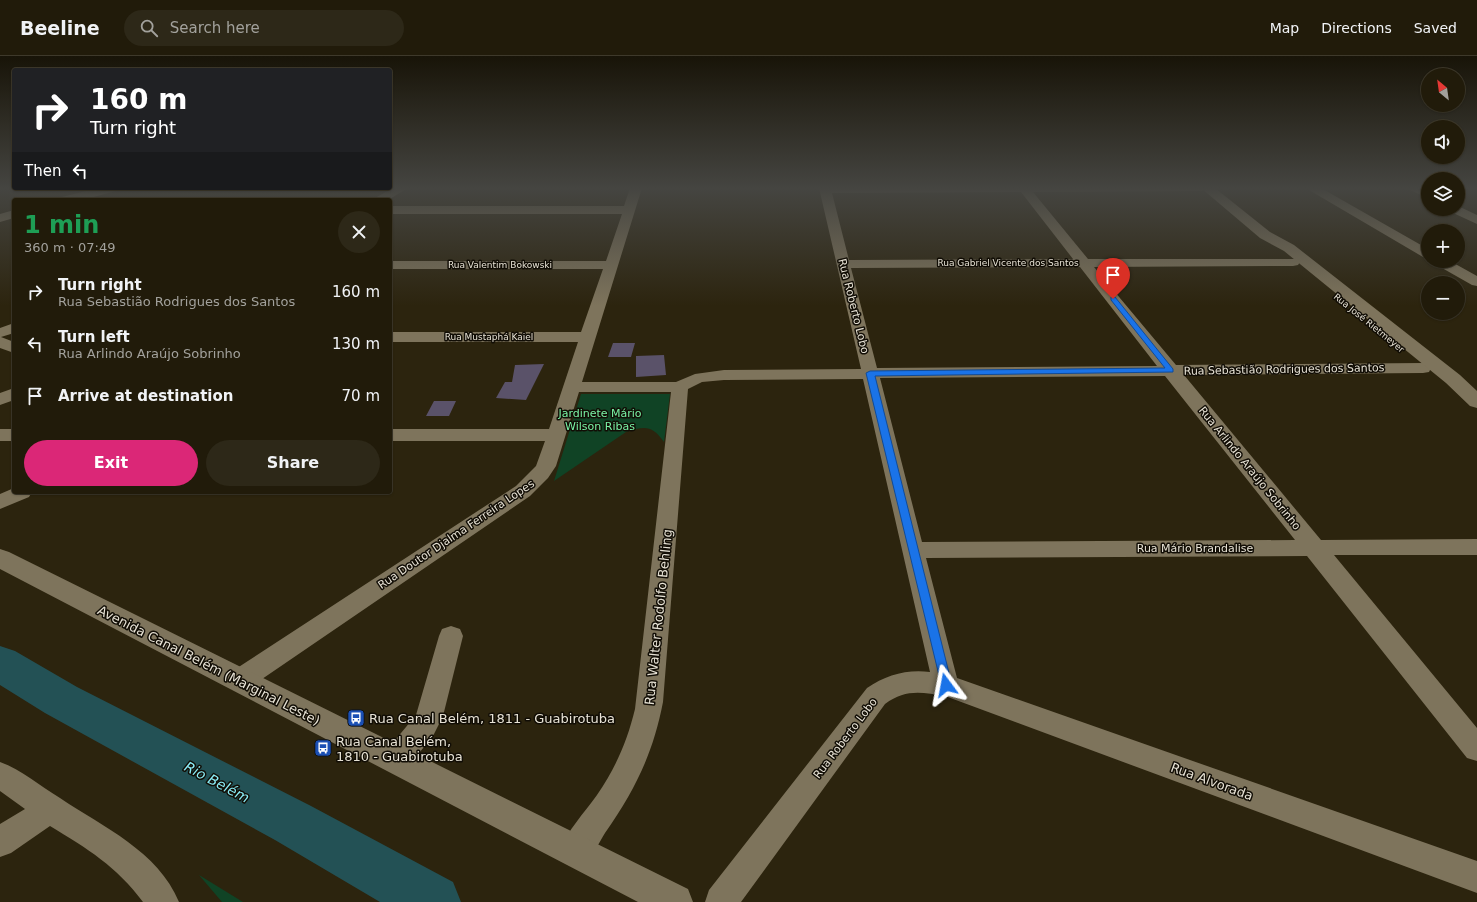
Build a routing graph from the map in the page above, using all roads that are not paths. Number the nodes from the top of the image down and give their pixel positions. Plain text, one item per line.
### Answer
1 (623, 227) edge
2 (835, 227) edge
3 (1056, 227) edge
4 (1258, 227) edge
5 (1382, 227) edge
6 (1266, 234) junction
7 (1421, 250) edge
8 (1293, 262) junction
9 (1084, 263) junction
10 (844, 264) junction
11 (392, 265) edge
12 (611, 265) junction
13 (1452, 268) edge
14 (1477, 282) edge
15 (12, 329) edge
16 (0, 333) edge
17 (392, 337) edge
18 (588, 337) junction
19 (0, 342) edge
20 (12, 347) edge
21 (1423, 368) junction
22 (1171, 370) junction
23 (870, 373) junction
24 (572, 387) junction
25 (680, 387) junction
26 (12, 394) edge
27 (0, 400) edge
28 (1477, 402) edge
29 (1477, 405) edge
30 (0, 435) edge
31 (12, 435) edge
32 (392, 435) edge
33 (556, 436) junction
34 (18, 494) edge
35 (0, 502) edge
36 (1477, 546) edge
37 (1314, 548) junction
38 (913, 550) junction
39 (0, 558) edge
40 (451, 636) dead end
41 (240, 680) junction
42 (946, 685) junction
43 (1477, 749) edge
44 (396, 760) junction
45 (0, 776) edge
46 (50, 809) junction
47 (0, 842) edge
48 (575, 851) junction
49 (1477, 877) edge
50 (163, 902) edge
51 (675, 902) edge
52 (722, 902) edge

1 - 12 street, Rua Doutor Djalma Ferreira Lopes
2 - 10 street, Rua Roberto Lobo
3 - 9 street, Rua Arlindo Araújo Sobrinho
4 - 6 main road, Rua José Rietmeyer
5 - 7 street
6 - 8 main road, Rua José Rietmeyer
6 - 28 main road, Rua José Rietmeyer
8 - 9 street, Rua Gabriel Vicente dos Santos
8 - 21 main road, Rua José Rietmeyer
9 - 10 street, Rua Gabriel Vicente dos Santos
9 - 22 street, Rua Arlindo Araújo Sobrinho
10 - 23 street, Rua Roberto Lobo
11 - 12 street, Rua Valentim Bokowski
12 - 18 street, Rua Doutor Djalma Ferreira Lopes
13 - 14 street
15 - 16 street
17 - 18 street, Rua Mustaphá Kaiel
18 - 24 street, Rua Doutor Djalma Ferreira Lopes
19 - 20 street
21 - 22 street, Rua Sebastião Rodrigues dos Santos
21 - 29 main road, Rua José Rietmeyer
22 - 23 street, Rua Sebastião Rodrigues dos Santos
22 - 37 street, Rua Arlindo Araújo Sobrinho
23 - 25 street, Rua Sebastião Rodrigues dos Santos
23 - 38 street, Rua Roberto Lobo
24 - 25 street, Rua Sebastião Rodrigues dos Santos
24 - 33 street, Rua Doutor Djalma Ferreira Lopes
25 - 48 street, Rua Walter Rodolfo Behling
26 - 27 street
30 - 31 street
32 - 33 street
33 - 41 street, Rua Doutor Djalma Ferreira Lopes
34 - 35 street
36 - 37 street, Rua Mário Brandalise
37 - 38 street, Rua Mário Brandalise
37 - 43 street, Rua Arlindo Araújo Sobrinho
38 - 42 street, Rua Roberto Lobo
39 - 41 main road, Avenida Canal Belém (Marginal Leste)
40 - 44 street
41 - 44 main road, Avenida Canal Belém (Marginal Leste)
42 - 49 street, Rua Alvorada
42 - 52 street, Rua Roberto Lobo
44 - 48 main road, Avenida Canal Belém (Marginal Leste)
45 - 46 street
46 - 47 street
46 - 50 street
48 - 51 main road, Avenida Canal Belém (Marginal Leste)

